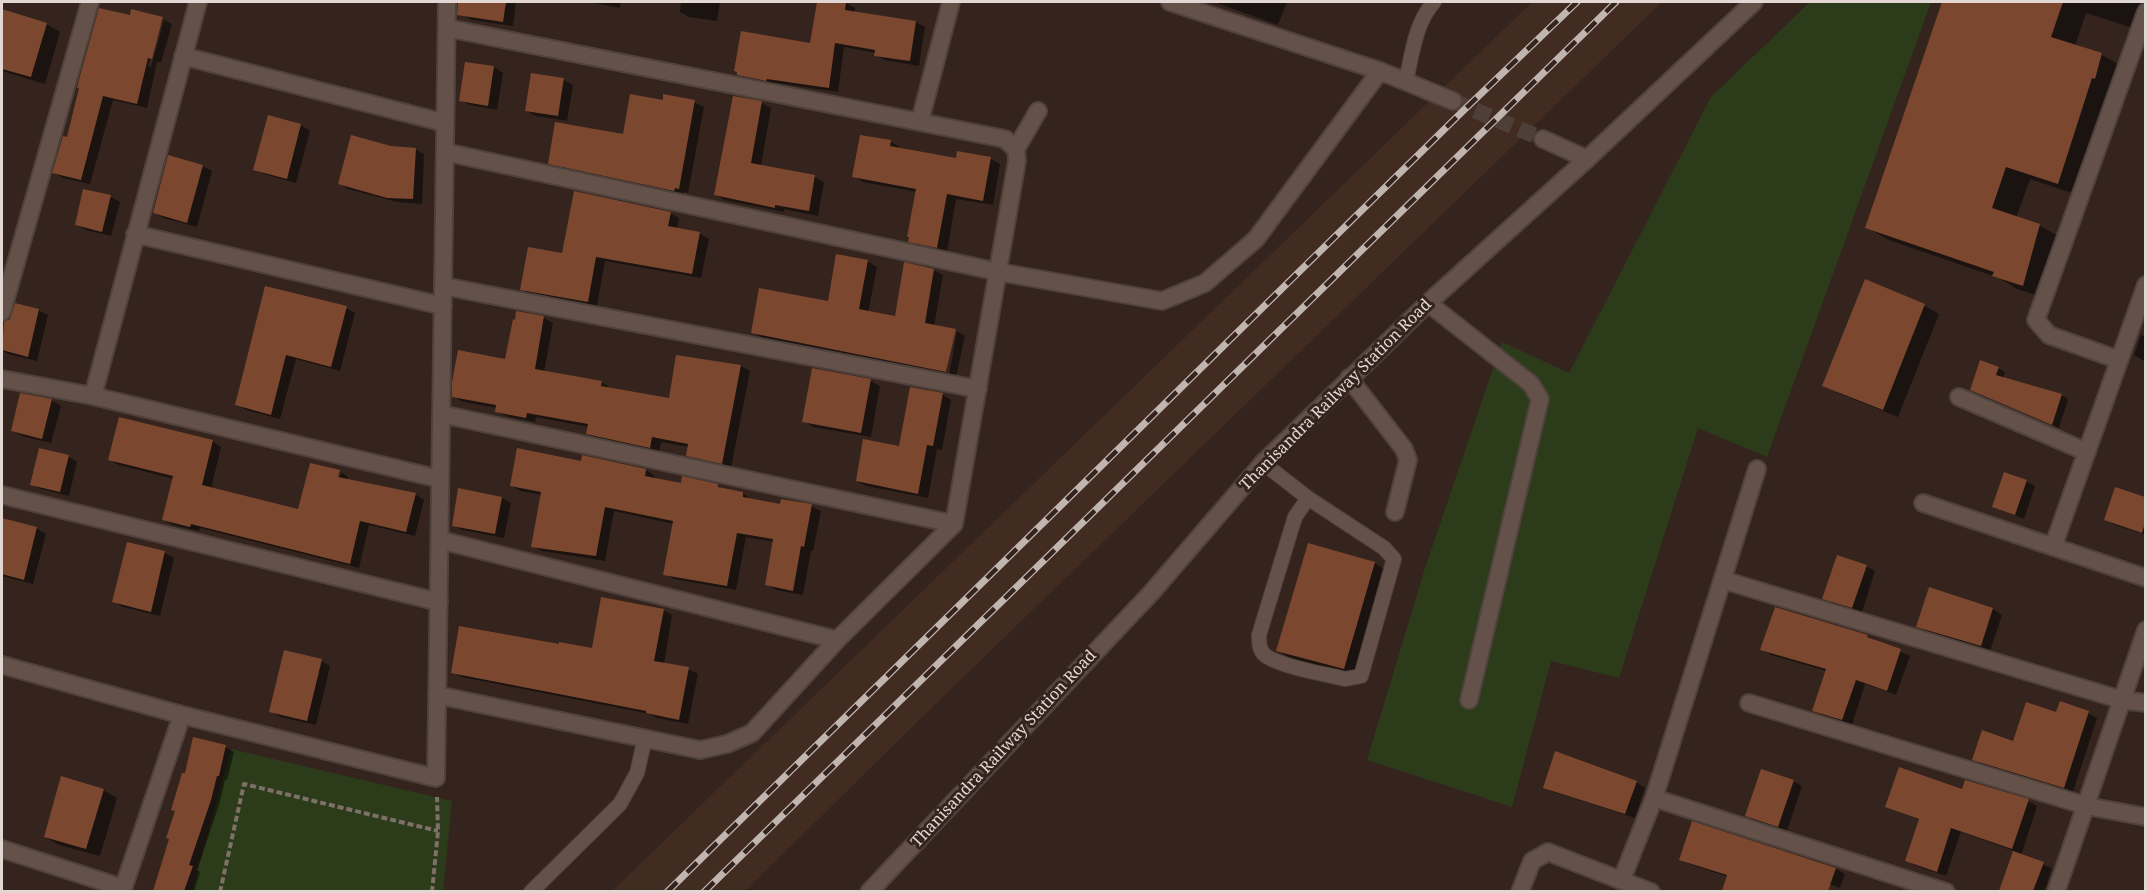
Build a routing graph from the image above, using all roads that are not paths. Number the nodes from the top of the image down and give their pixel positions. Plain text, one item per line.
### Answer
1 (90, 2) edge
2 (198, 2) edge
3 (447, 2) edge
4 (950, 2) edge
5 (1170, 2) edge
6 (1434, 2) edge
7 (1754, 2) edge
8 (2145, 12) edge
9 (447, 28) junction
10 (183, 56) junction
11 (1380, 71) junction
12 (1406, 81) junction
13 (1453, 101) tunnel mouth
14 (1038, 111) dead end
15 (920, 122) junction
16 (445, 123) junction
17 (1543, 138) tunnel mouth
18 (1016, 149) junction
19 (445, 152) junction
20 (1587, 159) junction
21 (135, 234) junction
22 (999, 272) junction
23 (2145, 285) edge
24 (443, 286) junction
25 (1428, 303) junction
26 (443, 306) junction
27 (2, 312) edge
28 (2119, 360) junction
29 (1349, 378) junction
30 (2, 379) edge
31 (978, 389) junction
32 (93, 396) junction
33 (1959, 397) dead end
34 (441, 414) junction
35 (2087, 452) junction
36 (1263, 463) junction
37 (1757, 469) dead end
38 (440, 479) junction
39 (2, 495) edge
40 (1308, 498) junction
41 (1923, 503) dead end
42 (1395, 512) dead end
43 (954, 524) junction
44 (440, 540) junction
45 (2053, 547) junction
46 (2145, 578) edge
47 (1723, 580) junction
48 (439, 602) junction
49 (2145, 630) edge
50 (837, 640) junction
51 (2, 665) edge
52 (437, 695) junction
53 (1469, 700) dead end
54 (2122, 700) junction
55 (1749, 703) dead end
56 (2145, 703) edge
57 (182, 715) junction
58 (645, 738) junction
59 (1654, 798) junction
60 (2087, 806) junction
61 (2145, 817) edge
62 (2, 849) edge
63 (1622, 879) junction
64 (123, 890) edge
65 (531, 891) edge
66 (869, 891) edge
67 (1520, 891) edge
68 (1651, 891) edge
69 (1946, 891) edge
70 (2056, 891) edge

1 - 27 street
2 - 10 street
3 - 9 street
4 - 15 street
5 - 11 street
6 - 12 lane
7 - 20 street, Thanisandra Railway Station Road
8 - 28 street
9 - 15 street
9 - 16 street
10 - 16 street
10 - 21 street
11 - 12 street
11 - 22 street
12 - 13 street
14 - 18 street
15 - 18 street
16 - 19 street
17 - 20 street
18 - 22 street
19 - 22 street
19 - 24 street
20 - 25 street, Thanisandra Railway Station Road
21 - 26 street
21 - 32 street
22 - 31 street
23 - 28 street
24 - 26 street
24 - 31 street
25 - 29 street, Thanisandra Railway Station Road
25 - 53 street
26 - 34 street
28 - 35 street
29 - 36 street, Thanisandra Railway Station Road
29 - 42 street
30 - 32 street
31 - 43 street
32 - 38 street
33 - 35 street
34 - 38 street
34 - 43 street
35 - 45 street
36 - 40 lane
36 - 66 street, Thanisandra Railway Station Road
37 - 47 street
38 - 44 street
39 - 48 street
40 - 40 lane
41 - 45 street
43 - 50 street
44 - 48 street
44 - 50 street
45 - 46 street
47 - 54 street
47 - 59 street
48 - 52 street
49 - 54 street
50 - 58 street
51 - 57 street
52 - 57 street
52 - 58 street
54 - 56 street
54 - 60 street
55 - 60 street
57 - 64 street
58 - 65 lane
59 - 63 street
59 - 69 street
60 - 61 street
60 - 70 street
62 - 64 street
63 - 67 street
63 - 68 street

